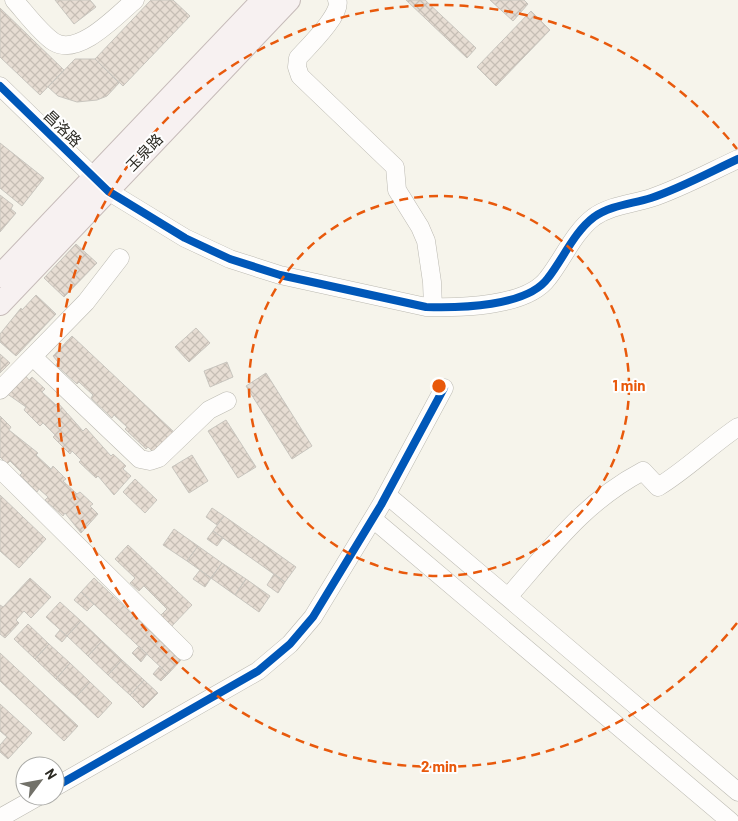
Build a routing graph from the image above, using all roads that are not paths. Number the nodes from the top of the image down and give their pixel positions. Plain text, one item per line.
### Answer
1 (14, 0) edge
2 (135, 0) edge
3 (289, 0) edge
4 (337, 0) edge
5 (253, 4) edge
6 (0, 86) edge
7 (738, 159) edge
8 (101, 184) junction
9 (120, 258) dead end
10 (0, 276) edge
11 (0, 304) edge
12 (433, 307) junction
13 (33, 357) junction
14 (444, 388) dead end
15 (0, 390) edge
16 (226, 401) dead end
17 (738, 427) edge
18 (0, 469) edge
19 (387, 494) junction
20 (373, 518) junction
21 (508, 597) junction
22 (184, 651) dead end
23 (65, 781) edge
24 (738, 792) edge
25 (21, 806) edge
26 (0, 818) edge
27 (730, 821) edge

1 - 2 street
3 - 8 main road, 玉泉路
4 - 12 street
5 - 8 main road, 玉泉路
6 - 8 street, 昌洛路
7 - 12 street, 昌洛路
8 - 10 main road, 玉泉路
8 - 11 main road, 玉泉路
8 - 12 street, 昌洛路
9 - 13 street
13 - 15 street
13 - 16 street
14 - 19 street
17 - 21 street
18 - 22 street
19 - 20 street
19 - 21 street
20 - 23 street
20 - 27 street
21 - 24 street
25 - 26 street

